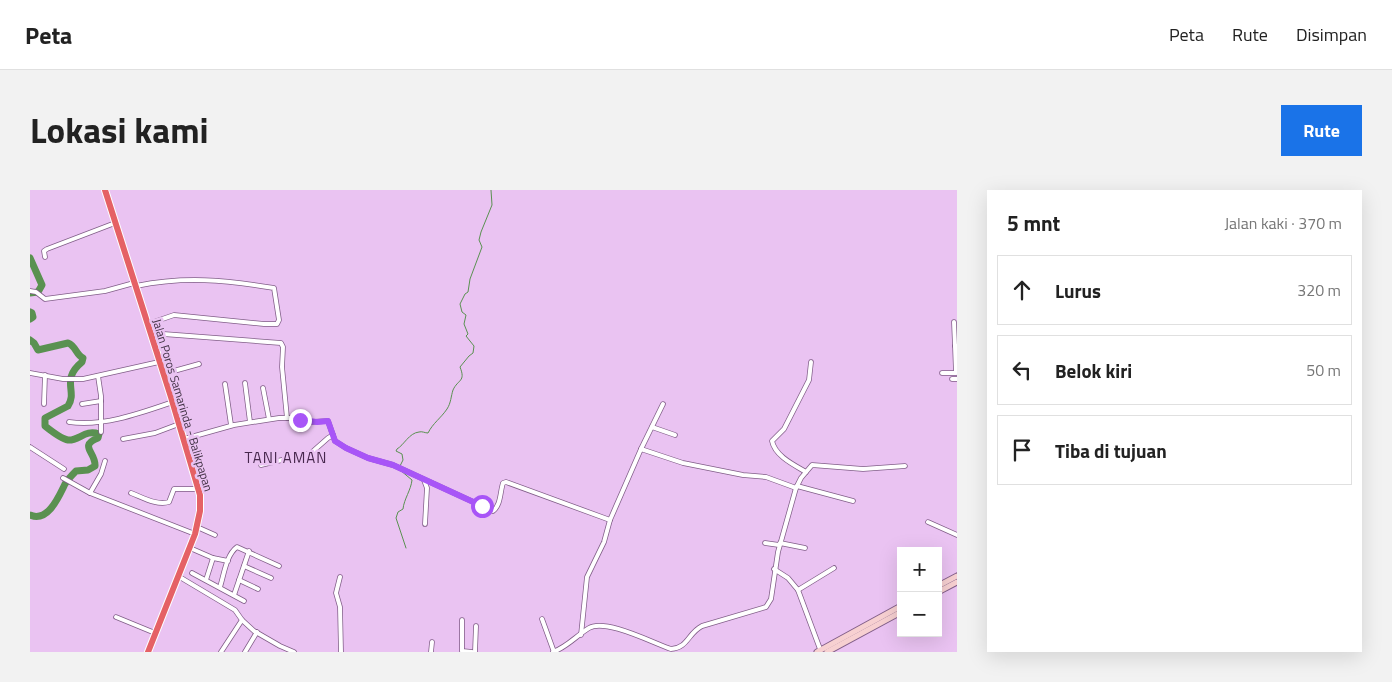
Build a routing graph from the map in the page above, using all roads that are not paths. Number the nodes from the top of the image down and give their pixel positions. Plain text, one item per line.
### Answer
1 (105, 190) edge
2 (114, 223) junction
3 (45, 257) dead end
4 (135, 285) junction
5 (30, 290) edge
6 (954, 322) dead end
7 (147, 325) junction
8 (150, 333) junction
9 (956, 346) edge
10 (159, 362) junction
11 (811, 362) dead end
12 (199, 364) dead end
13 (30, 373) edge
14 (942, 373) dead end
15 (163, 374) junction
16 (45, 375) junction
17 (98, 376) junction
18 (245, 383) dead end
19 (225, 384) dead end
20 (263, 388) dead end
21 (101, 401) junction
22 (173, 402) junction
23 (44, 404) dead end
24 (82, 404) dead end
25 (663, 404) dead end
26 (287, 418) junction
27 (269, 419) junction
28 (101, 421) junction
29 (69, 422) dead end
30 (250, 422) junction
31 (179, 424) junction
32 (231, 425) junction
33 (652, 427) junction
34 (101, 432) dead end
35 (334, 435) junction
36 (675, 436) dead end
37 (123, 439) dead end
38 (184, 439) junction
39 (30, 447) edge
40 (641, 449) junction
41 (106, 461) dead end
42 (261, 465) dead end
43 (905, 466) dead end
44 (64, 469) dead end
45 (806, 472) junction
46 (63, 478) dead end
47 (424, 480) junction
48 (797, 487) junction
49 (198, 489) junction
50 (90, 492) junction
51 (131, 493) dead end
52 (853, 501) dead end
53 (610, 520) junction
54 (928, 522) dead end
55 (425, 524) dead end
56 (196, 531) junction
57 (215, 535) dead end
58 (957, 535) edge
59 (765, 543) dead end
60 (780, 544) junction
61 (190, 548) junction
62 (805, 548) dead end
63 (249, 552) junction
64 (213, 558) junction
65 (228, 562) junction
66 (244, 566) junction
67 (279, 566) dead end
68 (834, 568) dead end
69 (774, 570) junction
70 (192, 573) dead end
71 (178, 576) junction
72 (957, 576) edge
73 (340, 577) dead end
74 (270, 578) dead end
75 (206, 580) junction
76 (239, 580) junction
77 (957, 582) edge
78 (942, 584) edge
79 (220, 587) junction
80 (258, 589) dead end
81 (798, 590) junction
82 (942, 590) edge
83 (234, 595) junction
84 (244, 601) dead end
85 (897, 609) edge
86 (897, 614) edge
87 (116, 617) dead end
88 (242, 620) junction
89 (462, 620) dead end
90 (542, 620) dead end
91 (880, 620) junction
92 (476, 626) dead end
93 (256, 632) junction
94 (155, 633) junction
95 (581, 635) junction
96 (432, 642) dead end
97 (819, 651) edge
98 (148, 652) edge
99 (221, 652) edge
100 (245, 652) edge
101 (294, 652) edge
102 (341, 652) edge
103 (431, 652) edge
104 (473, 652) edge
105 (553, 652) edge
106 (827, 652) edge

1 - 2 highway, Jalan Poros Samarinda - Balikpapan
2 - 3 street
2 - 4 highway, Jalan Poros Samarinda - Balikpapan
4 - 5 street
4 - 7 highway, Jalan Poros Samarinda - Balikpapan
4 - 7 street
6 - 9 street
7 - 8 highway, Jalan Poros Samarinda - Balikpapan
8 - 10 highway, Jalan Poros Samarinda - Balikpapan
8 - 26 street
9 - 14 street
10 - 15 highway, Jalan Poros Samarinda - Balikpapan
10 - 17 street
11 - 45 street
12 - 15 street
13 - 16 street
15 - 22 highway, Jalan Poros Samarinda - Balikpapan
16 - 17 street
16 - 23 street
17 - 21 street
18 - 30 street
19 - 32 street
20 - 27 street
21 - 24 street
21 - 28 street
22 - 28 street
22 - 31 highway, Jalan Poros Samarinda - Balikpapan
25 - 33 street
26 - 27 street
26 - 35 street
27 - 30 street
28 - 29 street
28 - 34 street
30 - 32 street
31 - 37 street
31 - 38 highway, Jalan Poros Samarinda - Balikpapan
32 - 38 street
33 - 36 street
33 - 40 street
35 - 42 street
35 - 47 street
38 - 49 highway, Jalan Poros Samarinda - Balikpapan
39 - 44 street
40 - 48 street
40 - 53 street
41 - 50 street
43 - 45 street
45 - 48 street
46 - 50 street
47 - 53 street
47 - 55 street
48 - 52 street
48 - 60 street
49 - 51 street
49 - 56 highway, Jalan Poros Samarinda - Balikpapan
50 - 56 street
53 - 95 street
54 - 58 street
56 - 57 street
56 - 61 highway, Jalan Poros Samarinda - Balikpapan
59 - 60 street
60 - 62 street
60 - 69 street
61 - 64 street
61 - 71 highway, Jalan Poros Samarinda - Balikpapan
63 - 65 street
63 - 66 street
63 - 67 street
64 - 65 street
64 - 75 street
65 - 79 street
66 - 74 street
66 - 76 street
68 - 81 street
69 - 81 street
69 - 95 street
70 - 75 street
71 - 88 street
71 - 94 highway, Jalan Poros Samarinda - Balikpapan
72 - 78 main road
73 - 102 street
75 - 79 street
76 - 80 street
76 - 83 street
77 - 82 main road
79 - 83 street
81 - 97 street
83 - 84 street
85 - 91 main road
86 - 91 main road
87 - 94 street
88 - 93 street
88 - 99 street
89 - 104 street
90 - 105 street
91 - 97 main road
91 - 106 main road
92 - 104 street
93 - 100 street
93 - 101 street
94 - 98 highway, Jalan Poros Samarinda - Balikpapan
95 - 105 street
96 - 103 street

